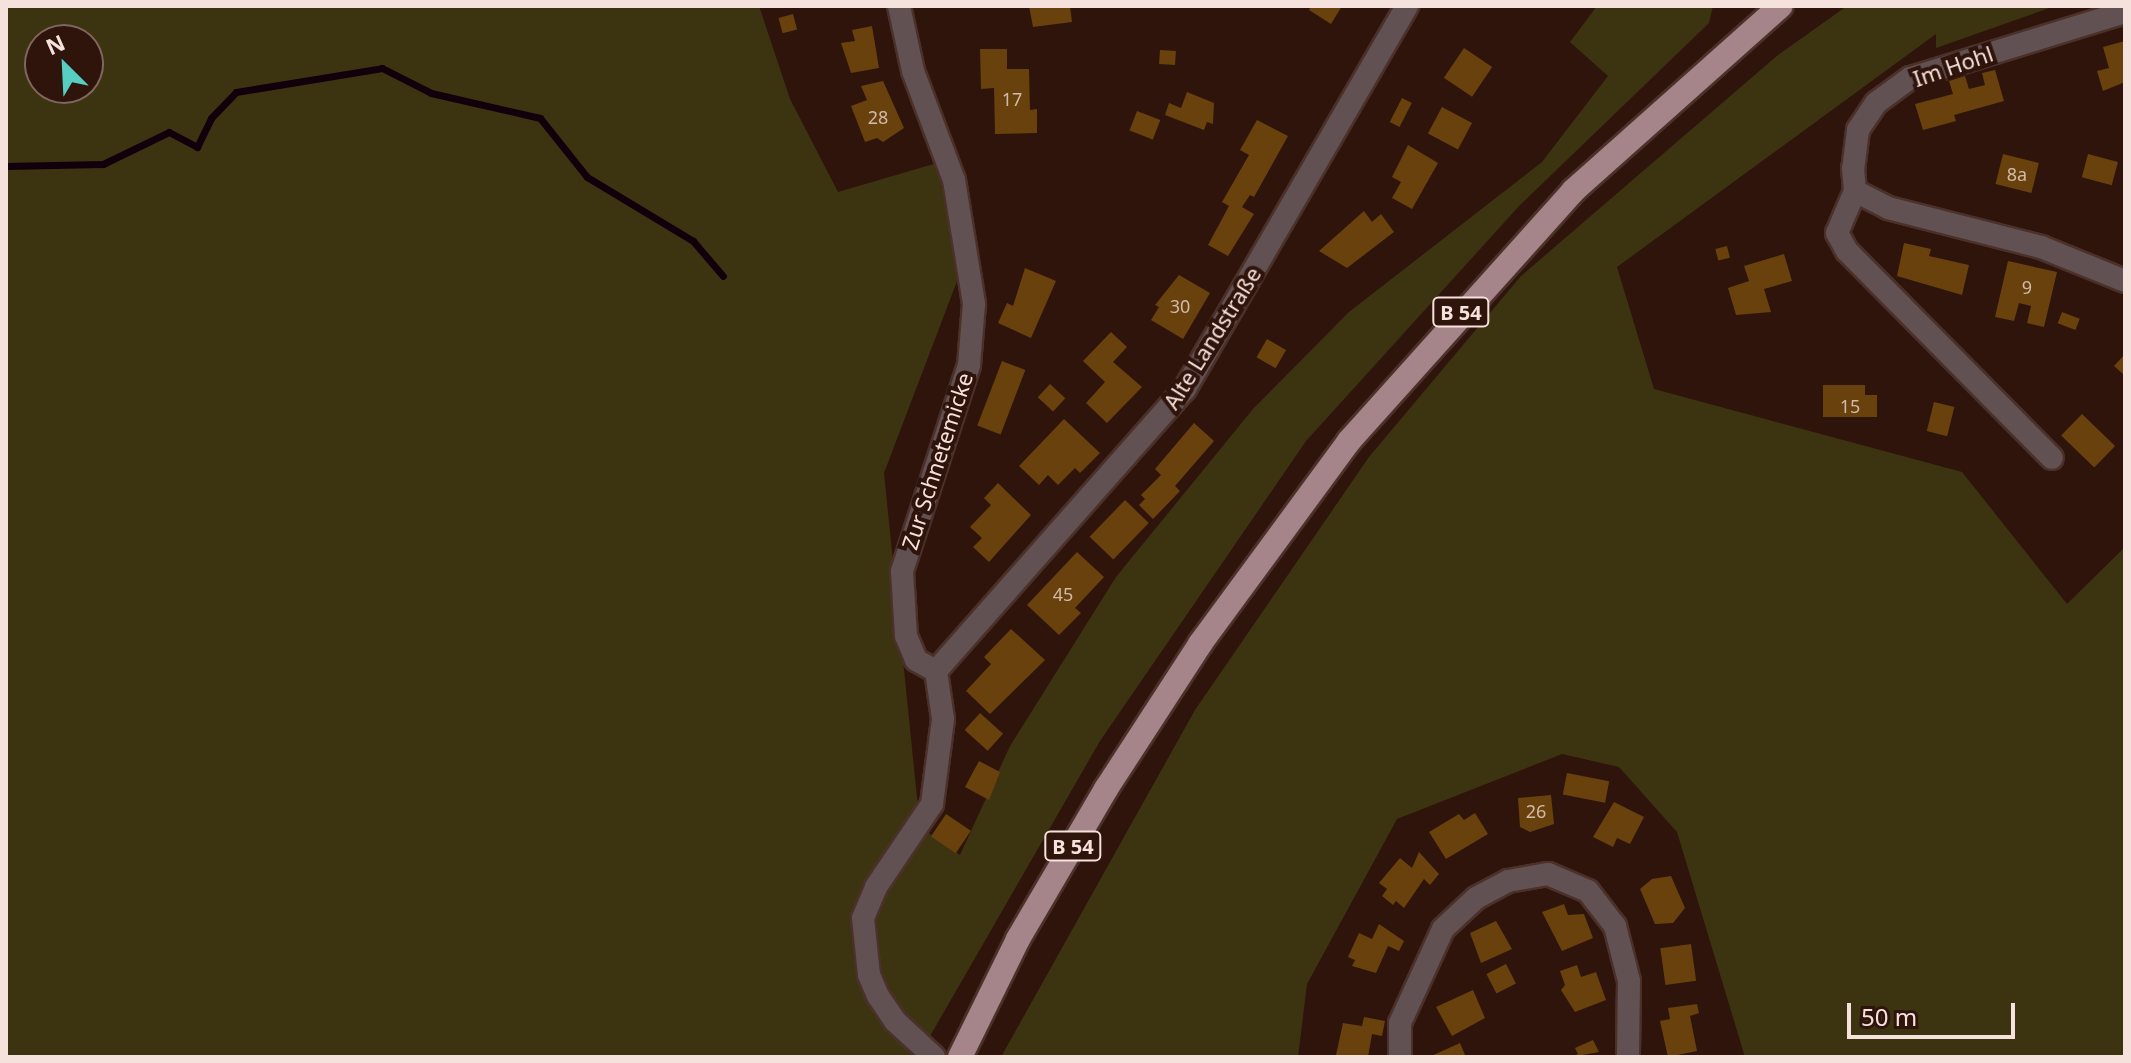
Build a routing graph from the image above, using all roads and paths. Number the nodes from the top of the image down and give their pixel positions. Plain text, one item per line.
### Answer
1 (899, 6) edge
2 (1407, 6) edge
3 (1768, 10) edge
4 (2125, 12) edge
5 (1855, 191) junction
6 (2125, 281) edge
7 (2052, 458) dead end
8 (936, 671) junction
9 (934, 1057) edge
10 (960, 1057) edge
11 (1400, 1057) edge
12 (1628, 1057) edge

1 - 8 street, Zur Schnetemicke
2 - 8 street, Alte Landstraße
3 - 10 main road, B 54
4 - 5 street, Im Hohl
5 - 6 street
5 - 7 street, Im Hohl
8 - 9 street
11 - 12 street

